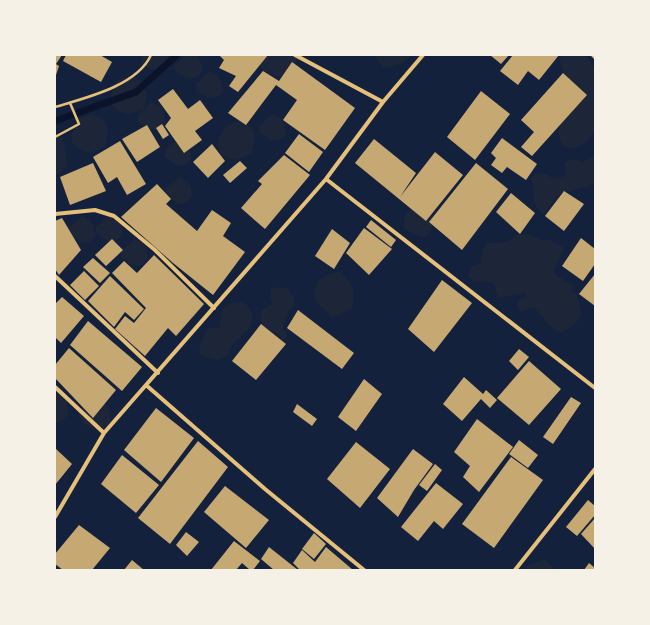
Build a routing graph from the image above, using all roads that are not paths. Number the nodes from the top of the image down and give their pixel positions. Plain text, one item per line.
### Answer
1 (295, 55) edge
2 (423, 55) edge
3 (383, 102) junction
4 (326, 179) junction
5 (55, 214) edge
6 (55, 276) edge
7 (214, 308) junction
8 (158, 373) junction
9 (146, 385) junction
10 (55, 387) edge
11 (595, 388) edge
12 (104, 433) junction
13 (595, 469) edge
14 (55, 517) edge
15 (364, 570) edge
16 (515, 570) edge

1 - 3 street
2 - 3 street
3 - 4 street
4 - 7 street
4 - 11 street
5 - 7 street
6 - 8 street
7 - 8 street
8 - 9 street
9 - 12 street
9 - 15 street
10 - 12 street
12 - 14 street
13 - 16 street

